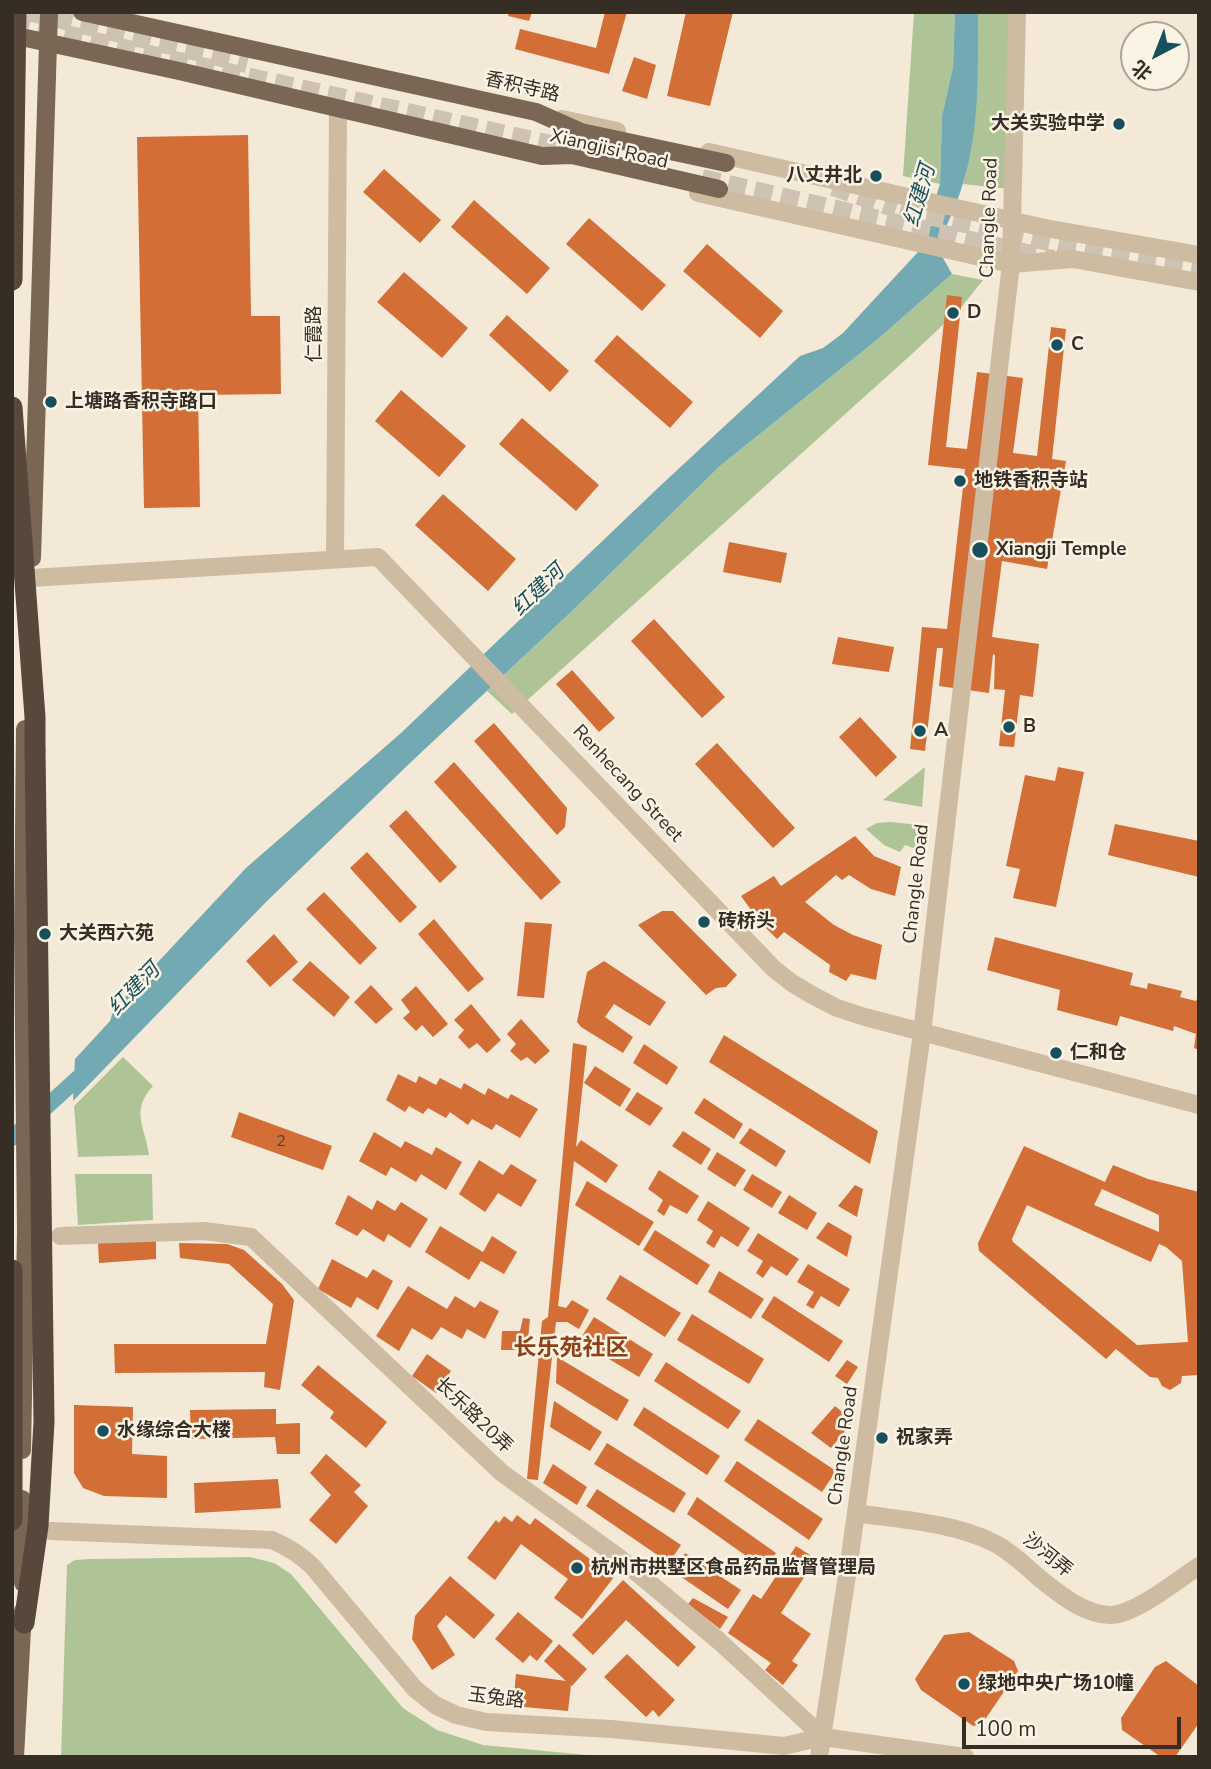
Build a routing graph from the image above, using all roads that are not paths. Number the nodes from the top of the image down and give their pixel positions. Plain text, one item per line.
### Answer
1 (16, 12) edge
2 (49, 12) edge
3 (82, 12) edge
4 (1017, 12) edge
5 (12, 35) edge
6 (49, 43) junction
7 (338, 108) junction
8 (536, 113) junction
9 (542, 156) junction
10 (726, 163) dead end
11 (719, 189) tunnel mouth
12 (1011, 221) junction
13 (1199, 255) edge
14 (1011, 264) junction
15 (12, 280) edge
16 (1199, 282) edge
17 (12, 407) edge
18 (335, 559) junction
19 (31, 578) junction
20 (922, 1033) junction
21 (1199, 1105) edge
22 (60, 1236) dead end
23 (12, 1270) edge
24 (856, 1513) junction
25 (12, 1520) edge
26 (51, 1531) dead end
27 (1199, 1566) edge
28 (24, 1623) junction
29 (824, 1737) junction
30 (15, 1757) edge
31 (819, 1757) edge
32 (965, 1757) edge

1 - 15 highway, bridge
2 - 6 main road
3 - 8 main road, 香积寺路
4 - 12 street, Changle Road
5 - 6 main road, Xiangjisi Road
6 - 7 main road, Xiangjisi Road
6 - 19 main road
7 - 9 main road, Xiangjisi Road
7 - 18 street, 仁霞路
8 - 10 main road
8 - 12 street, 香积寺路
9 - 11 main road
9 - 14 street, Xiangjisi Road
12 - 13 street
12 - 14 street, Changle Road
14 - 16 street, Xiangjisi Road
14 - 20 street, Changle Road
17 - 28 highway, bridge
18 - 19 street, Renhecang Street
18 - 20 street, Renhecang Street
19 - 28 main road
20 - 21 street, Renhecang Street
20 - 24 street, Changle Road
22 - 29 street, 长乐路20弄
23 - 25 highway
24 - 27 street, 沙河弄
24 - 29 street, Changle Road
26 - 29 street, 玉兔路
28 - 30 main road
29 - 31 street, Changle Road
29 - 32 street, 玉兔路

